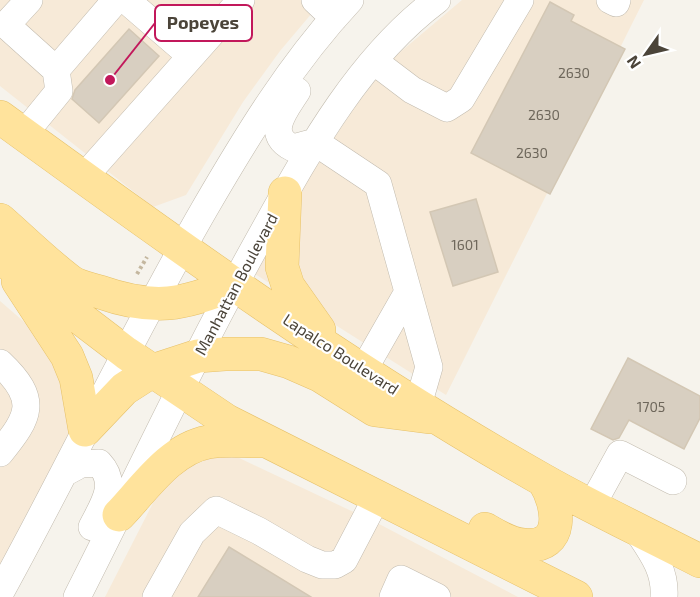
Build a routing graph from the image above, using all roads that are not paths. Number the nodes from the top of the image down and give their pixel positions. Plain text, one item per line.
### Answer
1 (29, 0) edge
2 (116, 0) edge
3 (126, 0) edge
4 (241, 0) edge
5 (437, 0) edge
6 (520, 0) edge
7 (610, 0) edge
8 (617, 0) edge
9 (333, 6) edge
10 (3, 32) edge
11 (312, 45) junction
12 (191, 56) junction
13 (375, 62) junction
14 (56, 70) junction
15 (12, 126) edge
16 (315, 142) junction
17 (83, 178) junction
18 (285, 193) junction
19 (0, 220) edge
20 (166, 250) junction
21 (3, 260) edge
22 (234, 284) junction
23 (142, 292) junction
24 (408, 292) junction
25 (332, 349) junction
26 (198, 356) junction
27 (139, 362) junction
28 (0, 363) edge
29 (364, 369) junction
30 (181, 390) junction
31 (429, 412) junction
32 (85, 430) junction
33 (263, 441) junction
34 (0, 453) edge
35 (66, 472) junction
36 (673, 480) dead end
37 (544, 481) junction
38 (366, 491) junction
39 (592, 505) junction
40 (118, 515) junction
41 (635, 527) junction
42 (700, 561) edge
43 (0, 593) edge
44 (68, 597) edge
45 (77, 597) edge
46 (156, 597) edge
47 (393, 597) edge
48 (437, 597) edge
49 (576, 597) edge
50 (664, 597) edge

1 - 10 street
2 - 14 street
3 - 12 street
4 - 12 street
5 - 13 street, Manhattan Boulevard
6 - 13 street
7 - 8 street
9 - 11 street
10 - 14 street
11 - 16 street
11 - 20 street
12 - 17 street
13 - 16 street, Manhattan Boulevard
14 - 15 street
15 - 17 main road, Lapalco Boulevard
16 - 18 street, Manhattan Boulevard
16 - 24 street
17 - 20 main road, Lapalco Boulevard
18 - 22 street, Manhattan Boulevard
18 - 25 main road
19 - 23 main road
20 - 22 main road, Lapalco Boulevard
20 - 23 street
21 - 27 main road
21 - 32 main road
22 - 23 main road
22 - 25 main road, Lapalco Boulevard
22 - 26 street, Manhattan Boulevard
23 - 27 street
24 - 29 street
24 - 31 street
25 - 29 main road, Lapalco Boulevard
26 - 27 main road
26 - 30 street, Manhattan Boulevard
26 - 31 main road
27 - 30 main road
27 - 32 main road
28 - 34 street
29 - 31 main road, Lapalco Boulevard
30 - 33 main road
30 - 40 street, Manhattan Boulevard
31 - 37 main road, Lapalco Boulevard
32 - 35 street
33 - 38 main road
33 - 40 main road
35 - 43 street
35 - 44 street
36 - 39 street
37 - 38 main road
37 - 39 main road, Lapalco Boulevard
38 - 46 street
38 - 49 main road
39 - 41 main road, Lapalco Boulevard
40 - 45 street, Manhattan Boulevard
41 - 42 main road, Lapalco Boulevard
41 - 50 street
47 - 48 street

